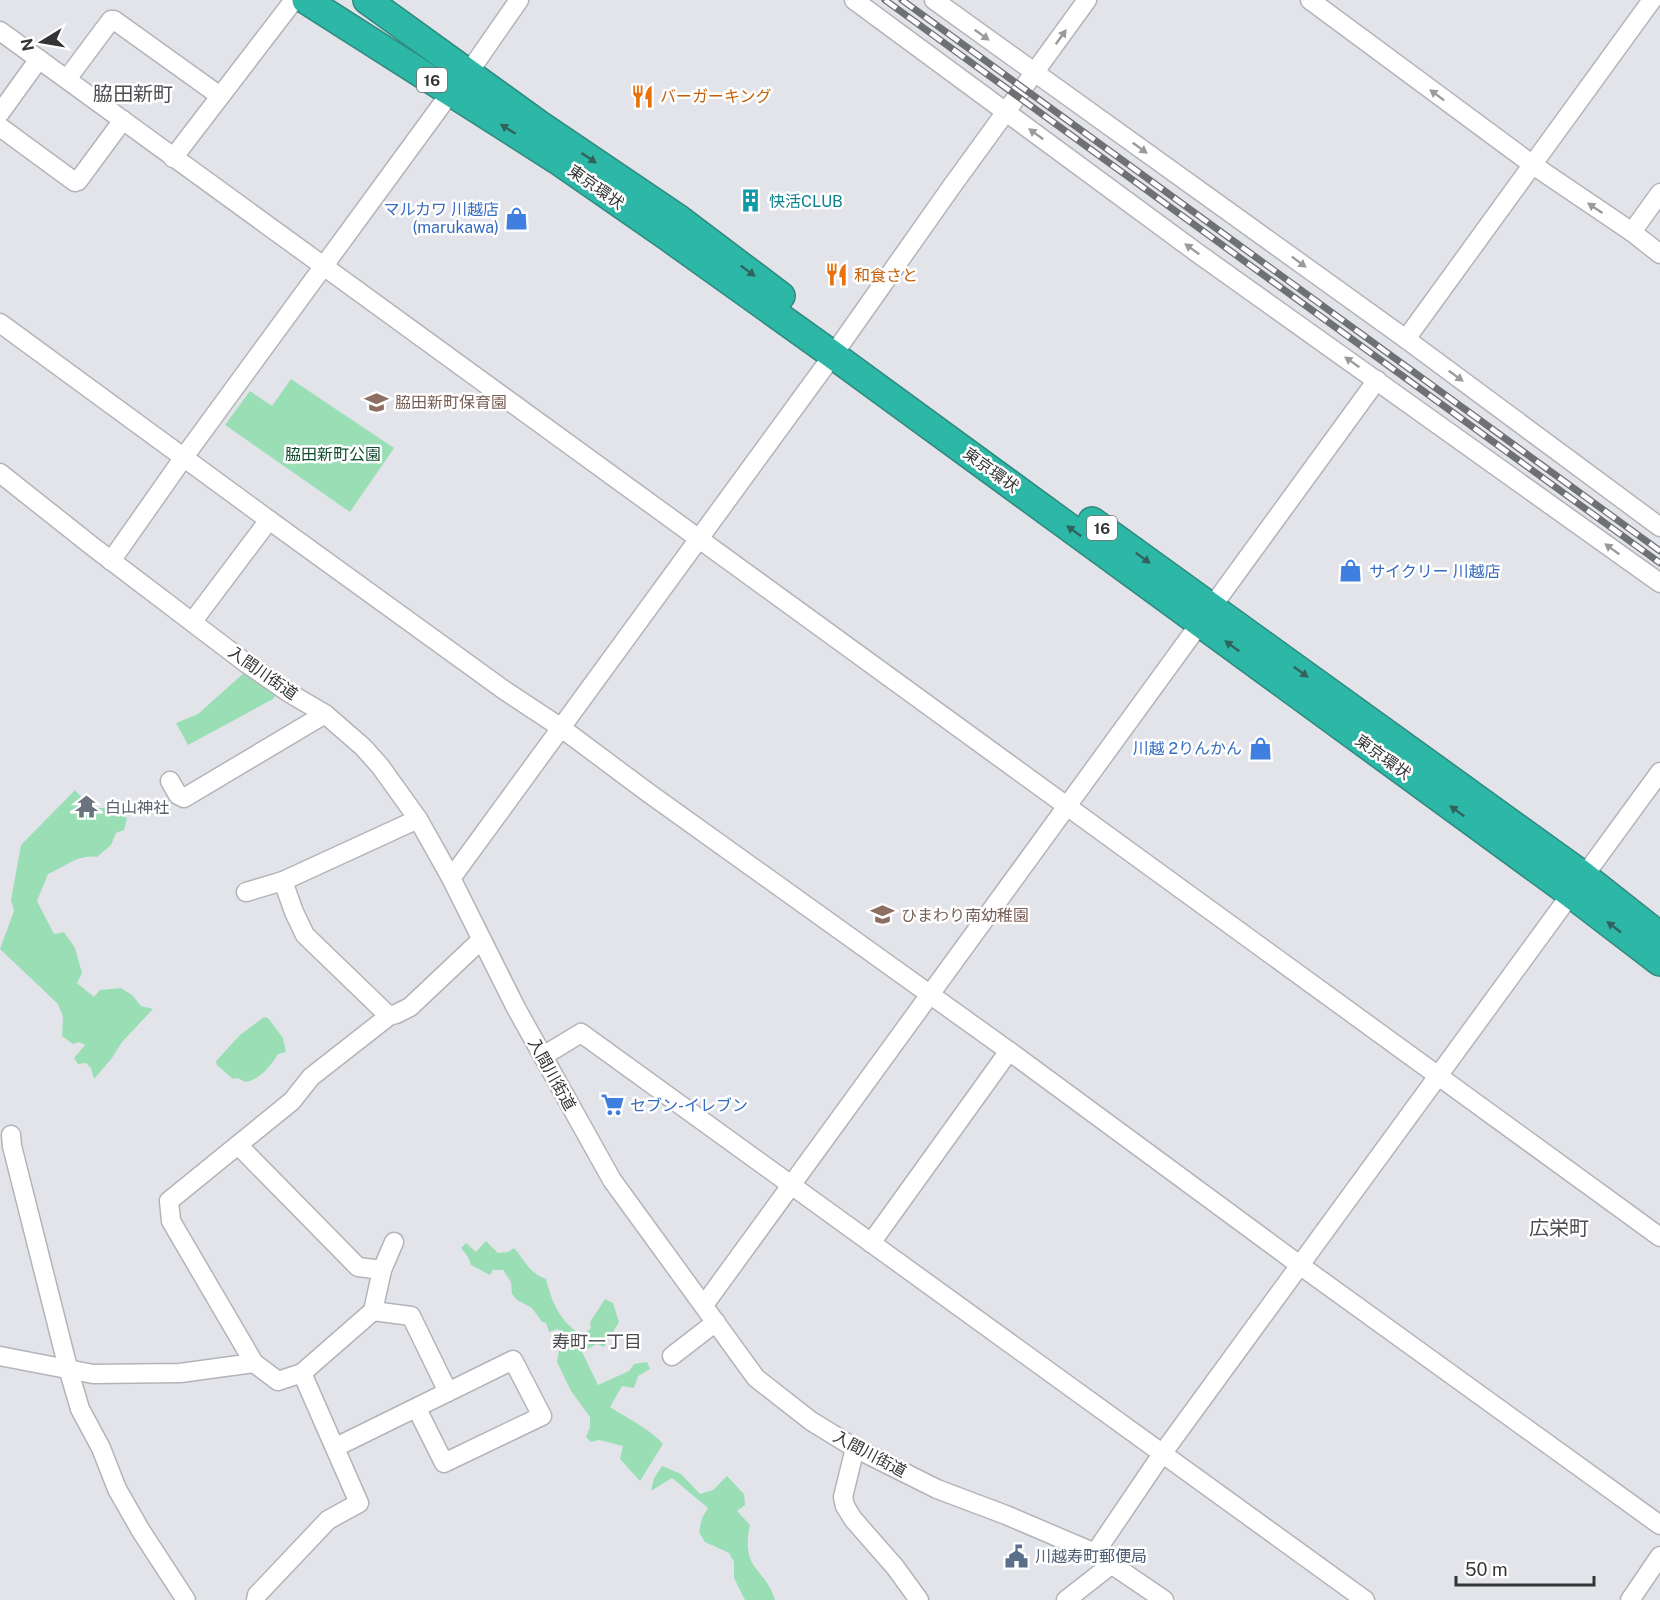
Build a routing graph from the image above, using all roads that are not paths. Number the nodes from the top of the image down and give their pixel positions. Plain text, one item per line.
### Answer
1 (294, 0) edge
2 (306, 0) edge
3 (338, 0) edge
4 (367, 0) edge
5 (519, 0) edge
6 (854, 0) edge
7 (934, 0) edge
8 (1087, 0) edge
9 (1310, 0) edge
10 (1652, 0) edge
11 (0, 31) edge
12 (39, 59) junction
13 (469, 72) junction
14 (1035, 74) junction
15 (67, 79) junction
16 (451, 92) junction
17 (220, 96) junction
18 (1006, 112) junction
19 (0, 113) edge
20 (123, 120) junction
21 (540, 125) junction
22 (0, 127) edge
23 (173, 158) junction
24 (1533, 165) junction
25 (1660, 193) edge
26 (1632, 232) junction
27 (1660, 254) edge
28 (324, 268) junction
29 (0, 323) edge
30 (1406, 339) junction
31 (838, 348) junction
32 (1377, 380) junction
33 (184, 457) junction
34 (0, 474) edge
35 (269, 520) junction
36 (1660, 527) edge
37 (698, 538) junction
38 (111, 561) junction
39 (1660, 583) edge
40 (1205, 615) junction
41 (193, 621) junction
42 (325, 714) junction
43 (560, 727) junction
44 (1660, 771) edge
45 (170, 781) dead end
46 (1068, 806) junction
47 (418, 819) junction
48 (450, 876) junction
49 (283, 882) junction
50 (1577, 885) junction
51 (246, 891) dead end
52 (1660, 936) edge
53 (481, 940) junction
54 (1660, 962) edge
55 (930, 995) junction
56 (389, 1016) junction
57 (1009, 1051) junction
58 (543, 1056) junction
59 (1439, 1077) junction
60 (11, 1135) dead end
61 (238, 1145) junction
62 (793, 1185) junction
63 (1660, 1237) edge
64 (394, 1242) dead end
65 (871, 1242) junction
66 (1301, 1266) junction
67 (382, 1270) junction
68 (704, 1305) junction
69 (373, 1311) junction
70 (716, 1322) junction
71 (0, 1356) edge
72 (672, 1356) dead end
73 (254, 1363) junction
74 (68, 1368) junction
75 (302, 1373) junction
76 (448, 1392) junction
77 (417, 1409) junction
78 (336, 1448) junction
79 (855, 1448) junction
80 (1162, 1454) junction
81 (1660, 1524) edge
82 (1095, 1553) junction
83 (1660, 1556) edge
84 (1112, 1564) junction
85 (186, 1600) edge
86 (256, 1600) edge
87 (919, 1600) edge
88 (1066, 1600) edge
89 (1164, 1600) edge
90 (1365, 1600) edge
91 (1630, 1600) edge

1 - 17 street
2 - 16 highway, 東京環状 / 16
3 - 21 highway, 東京環状 / 16
4 - 13 highway, 東京環状 / 16
5 - 13 street
6 - 18 street
7 -> 14 street
14 -> 8 street
24 -> 9 street
10 - 24 street
11 - 12 street
12 - 15 street
12 - 19 street
13 - 21 highway, 東京環状 / 16
14 - 18 street
14 -> 30 street
15 - 17 street
15 - 20 street
16 - 28 street
31 -> 16 highway, 東京環状 / 16
17 - 23 street
18 - 31 street
32 -> 18 street
20 - 22 street
20 - 23 street
21 -> 31 highway, 東京環状 / 16
23 - 28 street
26 -> 24 street
24 - 30 street
25 - 26 street
26 - 27 street
28 - 33 street
28 - 37 street
29 - 33 street
30 -> 36 street
31 - 37 street
31 - 40 highway, 東京環状 / 16
39 -> 32 street
32 - 40 street
33 - 35 street
33 - 38 street
34 - 38 street, 入間川街道
35 - 41 street
35 - 43 street
37 - 43 street
37 - 46 street
38 - 41 street, 入間川街道
40 - 46 street
40 - 50 highway, 東京環状 / 16
41 - 42 street, 入間川街道
42 - 45 street
42 - 47 street, 入間川街道
43 - 48 street
43 - 55 street
44 - 50 street
46 - 55 street
46 - 59 street
47 - 48 street, 入間川街道
47 - 49 street
48 - 53 street, 入間川街道
49 - 51 street
49 - 56 street
50 - 52 highway, 東京環状 / 16
54 -> 50 highway, 東京環状 / 16
50 - 59 street
53 - 56 street
53 - 58 street, 入間川街道
55 - 57 street
55 - 62 street
56 - 61 street
57 - 65 street
57 - 66 street
58 - 62 street
58 - 68 street, 入間川街道
59 - 63 street
59 - 66 street
60 - 74 street
61 - 67 street
61 - 73 street
62 - 65 street
62 - 68 street
64 - 67 street
65 - 80 street
66 - 80 street
66 - 81 street
67 - 69 street
68 - 70 street, 入間川街道
69 - 75 street
69 - 76 street
70 - 72 street
70 - 79 street, 入間川街道
71 - 74 street
73 - 74 street
73 - 75 street
74 - 85 street
75 - 78 street
76 - 77 street
76 - 77 street
77 - 78 street
78 - 86 street
79 - 82 street, 入間川街道
79 - 87 street
80 - 82 street
80 - 90 street
82 - 84 street, 入間川街道
83 - 91 street
84 - 88 street
84 - 89 street, 入間川街道

